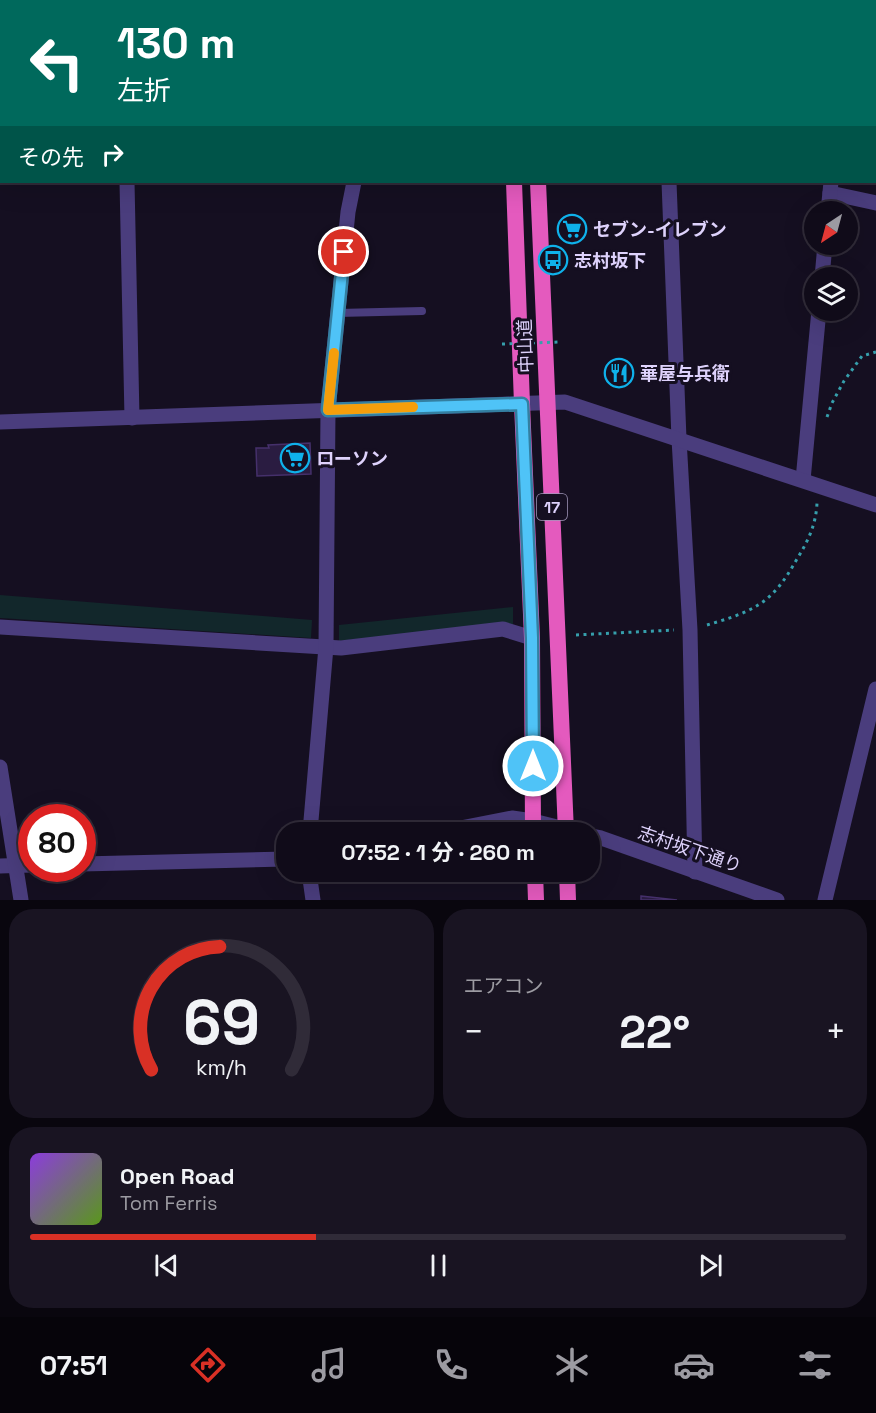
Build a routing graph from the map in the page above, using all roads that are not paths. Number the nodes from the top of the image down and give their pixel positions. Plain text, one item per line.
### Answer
1 (127, 183) edge
2 (354, 183) edge
3 (514, 183) edge
4 (538, 183) edge
5 (669, 183) edge
6 (830, 187) edge
7 (876, 204) edge
8 (422, 311) dead end
9 (338, 313) junction
10 (818, 321) edge
11 (547, 403) junction
12 (522, 404) junction
13 (328, 410) junction
14 (132, 418) junction
15 (0, 422) edge
16 (679, 439) junction
17 (803, 480) junction
18 (876, 505) edge
19 (0, 627) edge
20 (532, 638) junction
21 (326, 647) junction
22 (876, 689) edge
23 (0, 767) edge
24 (311, 822) edge
25 (491, 822) edge
26 (521, 822) edge
27 (533, 822) edge
28 (569, 822) edge
29 (600, 839) edge
30 (18, 841) edge
31 (276, 859) edge
32 (96, 864) edge
33 (0, 866) edge
34 (18, 866) edge
35 (695, 872) junction
36 (23, 882) edge
37 (311, 882) edge
38 (535, 882) edge
39 (567, 882) edge
40 (21, 900) edge
41 (314, 900) edge
42 (536, 900) edge
43 (568, 900) edge
44 (777, 900) edge
45 (825, 900) edge

1 - 14 street
2 - 9 street
3 - 12 highway, 中山道 / 17
4 - 11 highway, 中山道 / 17
5 - 16 street
6 - 7 street
8 - 9 lane
9 - 13 street
10 - 17 street
11 - 12 street
11 - 16 street
11 - 28 highway, 中山道 / 17
12 - 13 street
12 - 20 highway, 中山道 / 17
13 - 14 street
13 - 21 street
14 - 15 street
16 - 17 street
16 - 35 street
17 - 18 street
19 - 21 street
20 - 21 street
20 - 27 highway, 中山道 / 17
21 - 24 street
22 - 45 street
23 - 30 street
25 - 26 street
29 - 35 street, 志村坂下通り
31 - 32 street
33 - 34 street
35 - 44 street, 志村坂下通り
36 - 40 street
37 - 41 street
38 - 42 highway
39 - 43 highway

